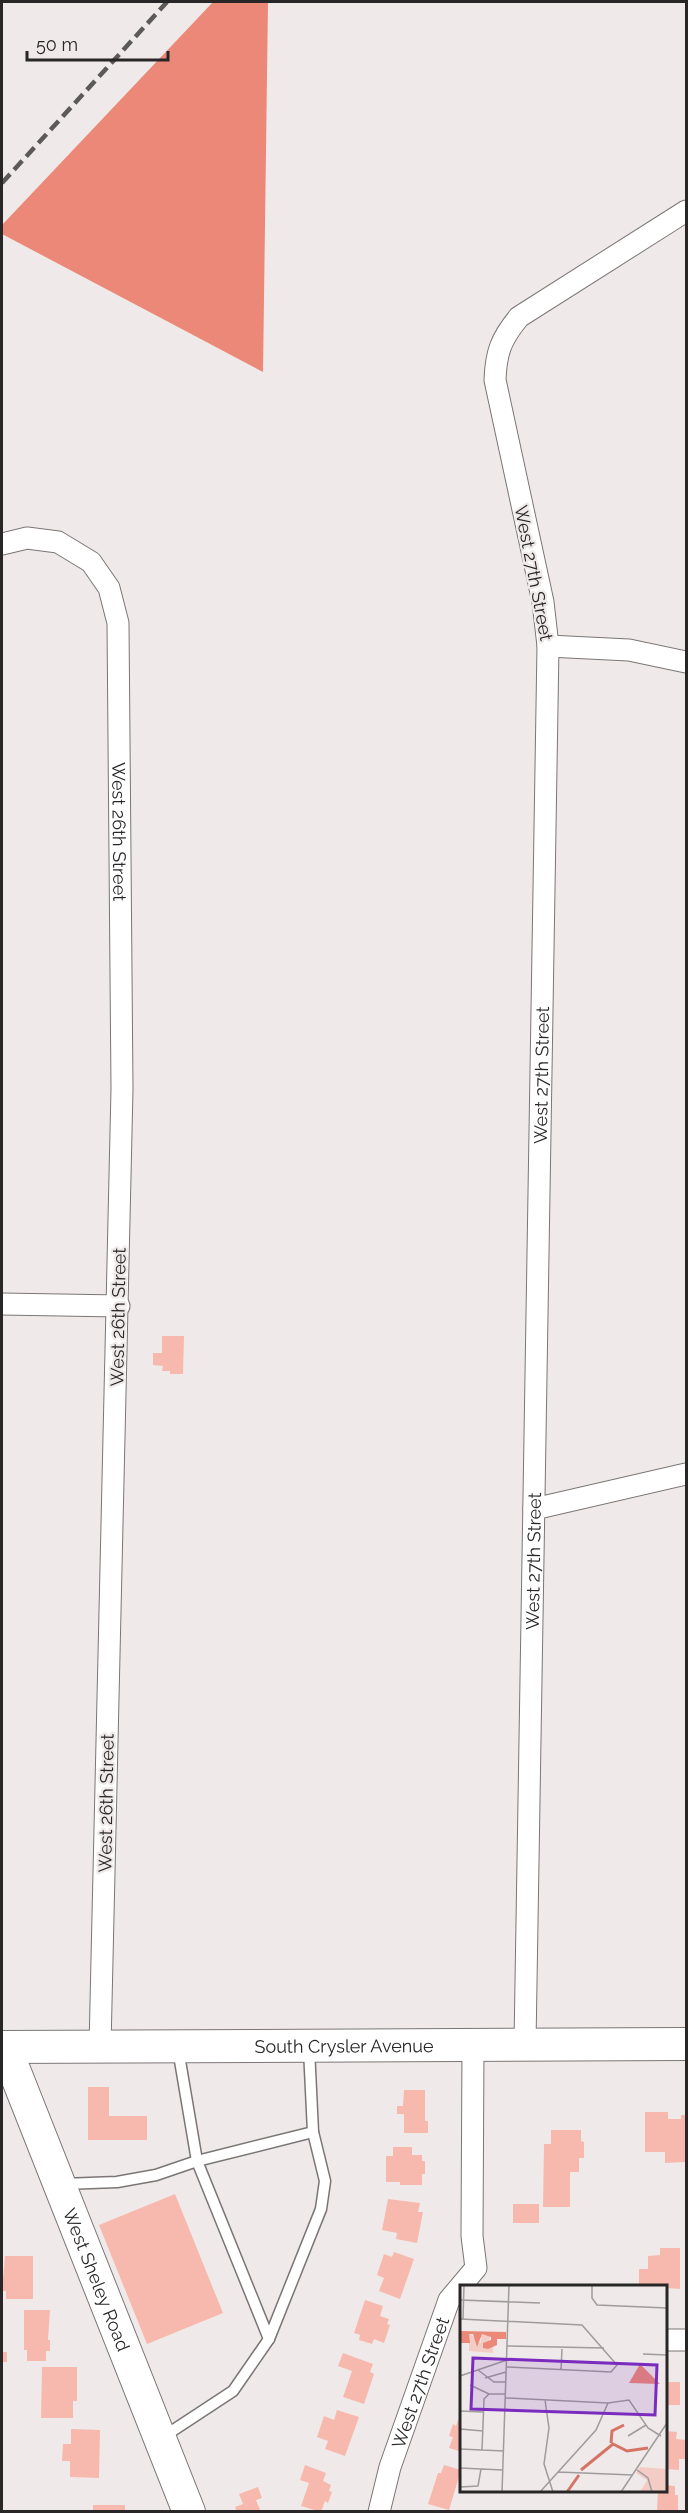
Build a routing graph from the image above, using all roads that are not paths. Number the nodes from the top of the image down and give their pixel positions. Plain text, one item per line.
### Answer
1 (687, 211) edge
2 (2, 544) edge
3 (548, 646) junction
4 (687, 662) edge
5 (2, 1304) edge
6 (118, 1306) junction
7 (687, 1474) edge
8 (534, 1509) junction
9 (525, 2044) junction
10 (687, 2044) edge
11 (473, 2045) junction
12 (177, 2046) junction
13 (309, 2046) junction
14 (3, 2047) edge
15 (100, 2047) junction
16 (313, 2132) junction
17 (197, 2161) junction
18 (59, 2184) junction
19 (481, 2277) edge
20 (460, 2292) edge
21 (269, 2339) junction
22 (667, 2340) edge
23 (687, 2340) edge
24 (160, 2439) junction
25 (189, 2511) edge
26 (379, 2511) edge

1 - 3 street, West 27th Street
2 - 6 street, West 26th Street
3 - 4 street
3 - 8 street, West 27th Street
5 - 6 street
6 - 15 street, West 26th Street
7 - 8 street
8 - 9 street, West 27th Street
9 - 10 main road, South Crysler Avenue
9 - 11 main road, South Crysler Avenue
11 - 13 main road, South Crysler Avenue
11 - 19 street, West 27th Street
12 - 13 main road, South Crysler Avenue
12 - 15 main road, South Crysler Avenue
12 - 17 lane
13 - 16 lane
14 - 15 main road, South Crysler Avenue
14 - 18 main road, West Sheley Road
16 - 17 lane
16 - 21 lane
17 - 18 lane
17 - 21 lane
18 - 24 main road, West Sheley Road
20 - 26 street, West 27th Street
21 - 24 lane
22 - 23 street
24 - 25 main road, West Sheley Road

